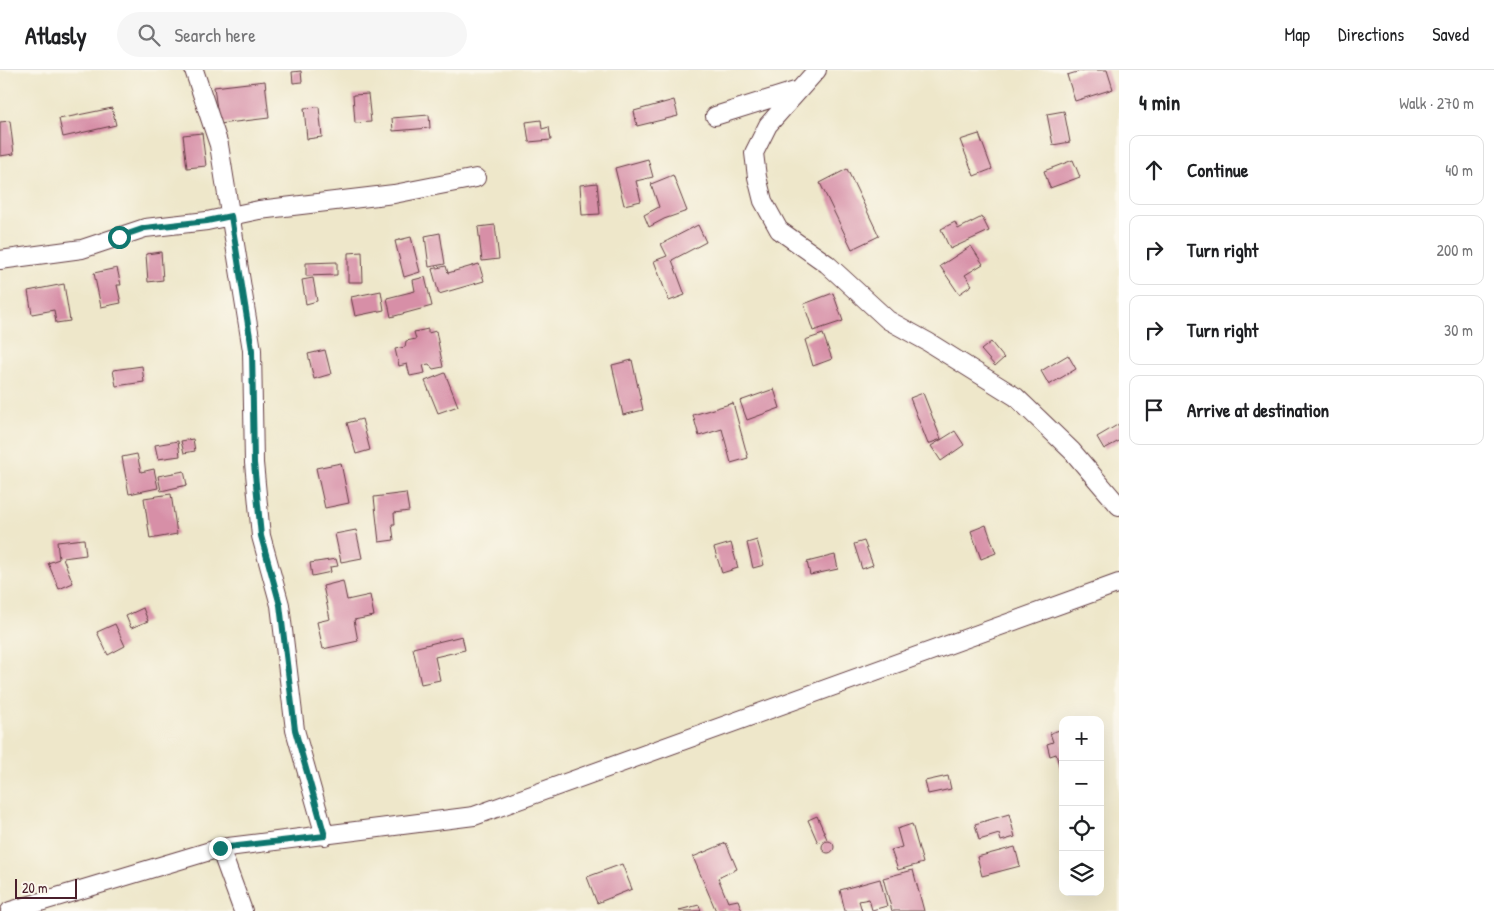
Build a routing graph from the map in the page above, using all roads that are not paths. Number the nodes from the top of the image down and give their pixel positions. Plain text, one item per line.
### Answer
1 (194, 70) edge
2 (817, 70) edge
3 (799, 89) junction
4 (715, 116) dead end
5 (476, 178) dead end
6 (231, 216) junction
7 (0, 260) edge
8 (1119, 506) edge
9 (1119, 583) edge
10 (325, 836) junction
11 (220, 848) junction
12 (10, 911) edge
13 (242, 911) edge

1 - 6 street
2 - 3 street
3 - 4 street
3 - 8 street
5 - 6 street
6 - 7 street
6 - 10 street
9 - 10 street
10 - 11 street
11 - 12 street
11 - 13 street

